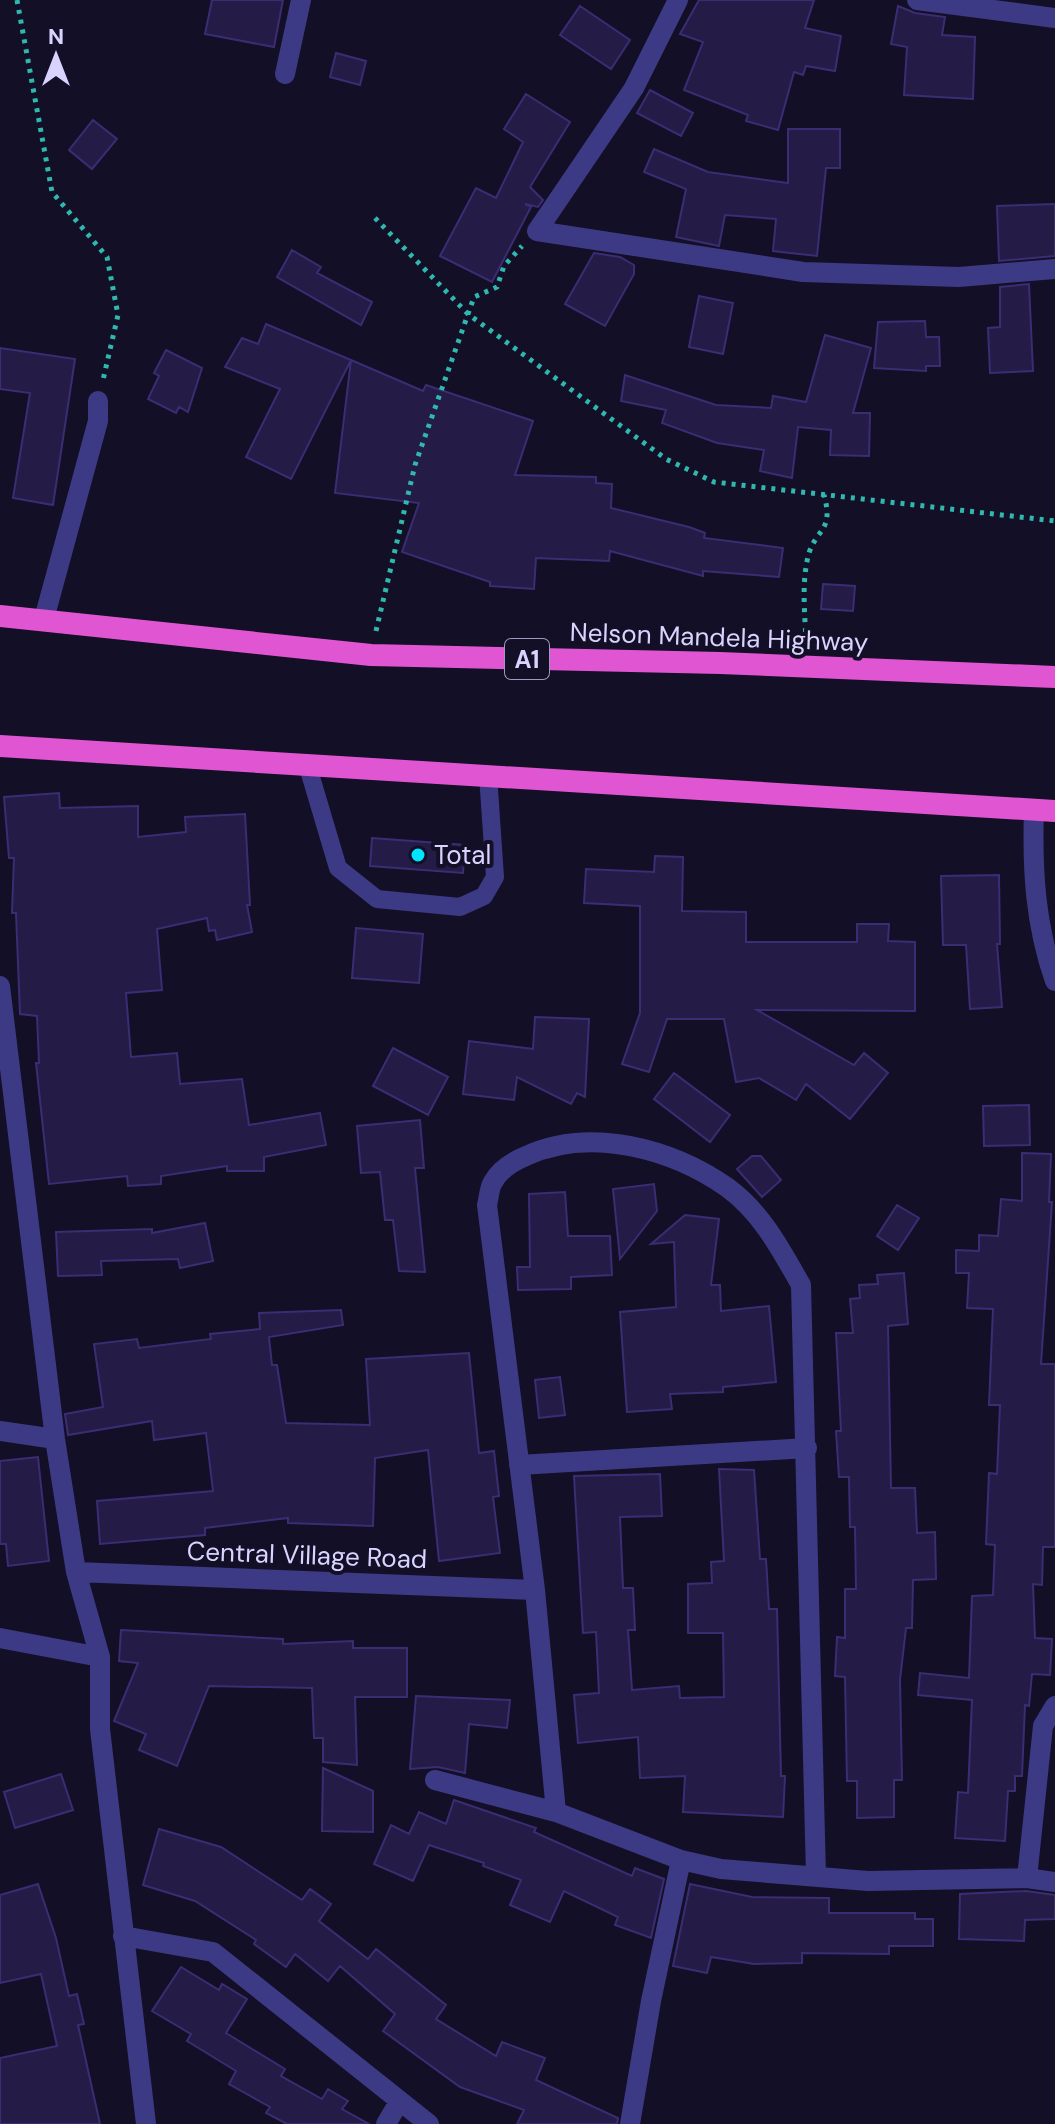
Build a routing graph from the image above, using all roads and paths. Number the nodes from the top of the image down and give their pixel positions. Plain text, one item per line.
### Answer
1 (17, 0) edge
2 (301, 0) edge
3 (678, 0) edge
4 (917, 0) edge
5 (1055, 18) edge
6 (285, 74) dead end
7 (375, 218) dead end
8 (537, 231) junction
9 (1055, 269) edge
10 (468, 314) junction
11 (98, 401) joint
12 (824, 495) junction
13 (1055, 521) edge
14 (0, 616) edge
15 (44, 619) junction
16 (371, 655) junction
17 (806, 667) junction
18 (1055, 677) edge
19 (0, 746) edge
20 (308, 767) junction
21 (488, 775) junction
22 (1044, 810) edge
23 (1055, 981) edge
24 (0, 986) edge
25 (0, 1431) edge
26 (55, 1439) junction
27 (807, 1448) junction
28 (519, 1465) junction
29 (76, 1572) junction
30 (535, 1590) junction
31 (0, 1638) edge
32 (100, 1657) junction
33 (1055, 1706) edge
34 (435, 1780) dead end
35 (556, 1812) junction
36 (681, 1860) junction
37 (816, 1876) junction
38 (1027, 1878) junction
39 (1055, 1882) edge
40 (123, 1936) junction
41 (399, 2102) junction
42 (146, 2124) edge
43 (386, 2124) edge
44 (429, 2124) edge
45 (630, 2124) edge

1 - 11 path
2 - 6 street
3 - 8 street
4 - 5 street
7 - 10 path
8 - 9 street
8 - 10 path
10 - 12 path
10 - 16 path
11 - 15 street
12 - 13 path
12 - 17 path
14 - 15 highway, Nelson Mandela Highway / A1
15 - 16 highway, Nelson Mandela Highway / A1
16 - 17 highway, Nelson Mandela Highway / A1
17 - 18 highway, Nelson Mandela Highway / A1
19 - 20 highway
20 - 21 highway
20 - 21 lane
21 - 22 highway
22 - 23 street
24 - 26 street
25 - 26 street
26 - 29 street
27 - 28 street
27 - 28 street
27 - 37 street
28 - 30 street
29 - 30 street, Central Village Road
29 - 32 street
30 - 35 street
31 - 32 street
32 - 40 street
33 - 38 street
34 - 35 street
35 - 36 street
36 - 37 street
36 - 45 street
37 - 38 street
38 - 39 street
40 - 41 street
40 - 42 street
41 - 43 street
41 - 44 street

